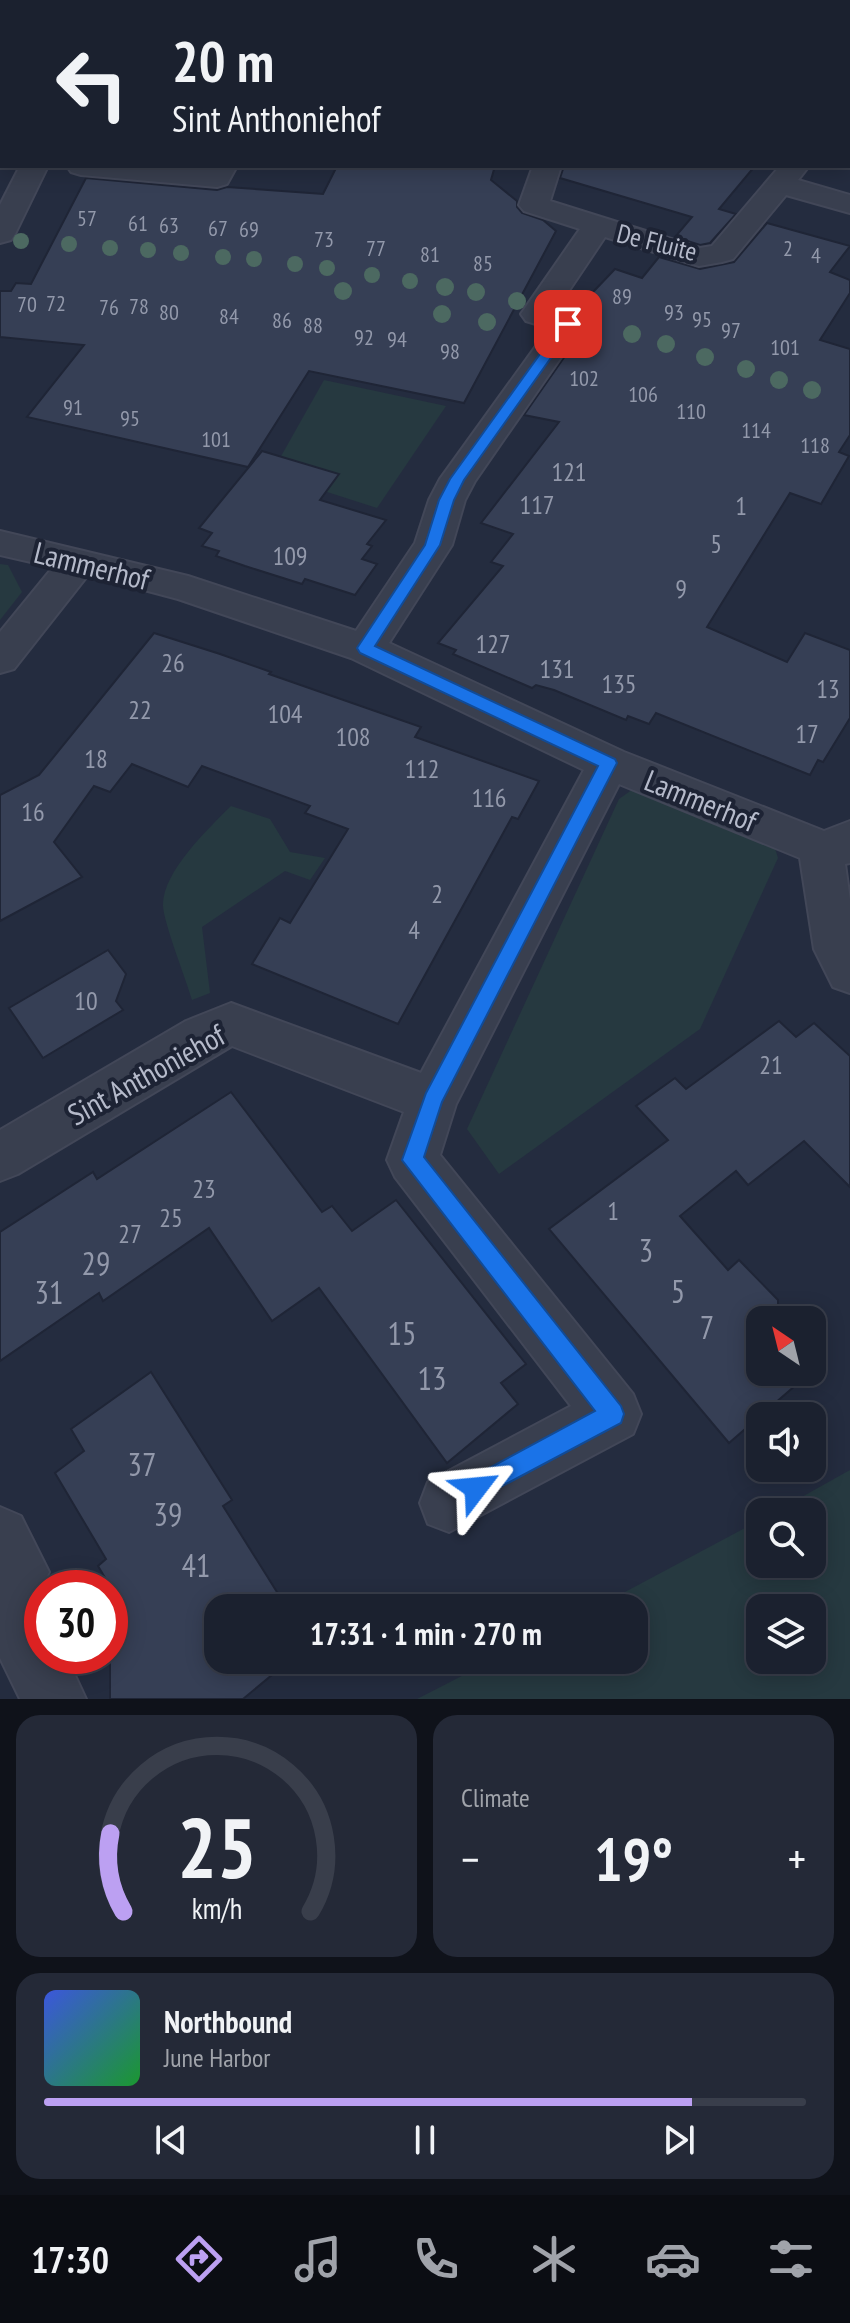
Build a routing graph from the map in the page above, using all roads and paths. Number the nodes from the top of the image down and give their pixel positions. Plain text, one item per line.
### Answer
1 (33, 168) edge
2 (104, 168) edge
3 (222, 168) edge
4 (546, 168) edge
5 (788, 175) edge
6 (850, 204) edge
7 (597, 226) junction
8 (0, 234) edge
9 (0, 543) edge
10 (79, 560) junction
11 (365, 648) junction
12 (0, 659) edge
13 (609, 763) junction
14 (835, 843) edge
15 (850, 973) edge
16 (433, 1100) junction
17 (0, 1157) edge
18 (449, 1503) dead end
19 (0, 1537) edge
20 (1, 1598) edge
21 (54, 1699) edge

1 - 8 street
2 - 3 street
4 - 7 street, De Fluite
5 - 6 street, De Fluite
5 - 7 street, De Fluite
7 - 11 street, De Fluite
9 - 10 street, Lammerhof
10 - 11 street, Lammerhof
10 - 12 street
11 - 13 street, Lammerhof
13 - 14 street, Lammerhof
13 - 16 street
14 - 15 street
16 - 17 street, Sint Anthoniehof
16 - 18 street
19 - 20 street
20 - 21 street

